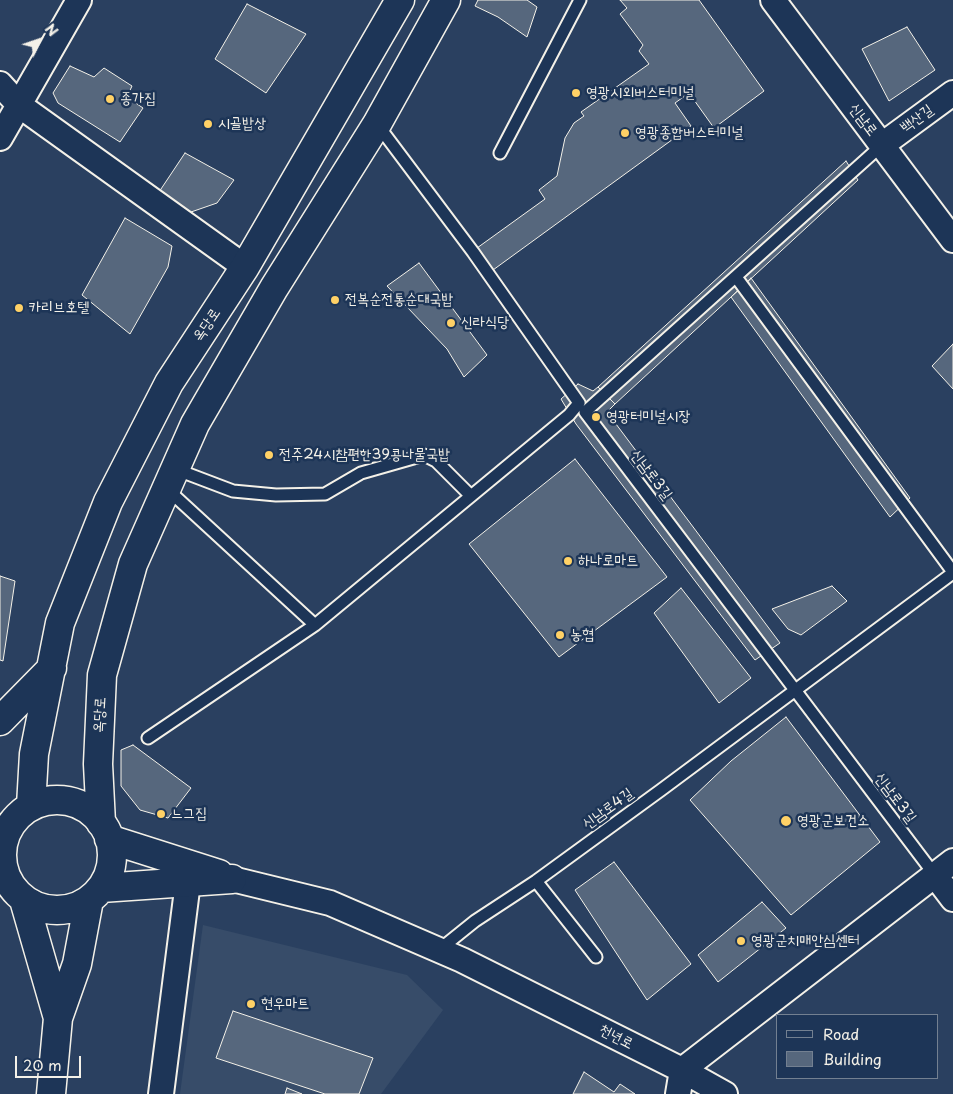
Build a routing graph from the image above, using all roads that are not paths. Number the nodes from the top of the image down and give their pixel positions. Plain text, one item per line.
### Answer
1 (79, 0) edge
2 (400, 0) edge
3 (446, 0) edge
4 (580, 0) edge
5 (773, 0) edge
6 (0, 84) edge
7 (953, 93) edge
8 (19, 104) junction
9 (377, 124) junction
10 (0, 138) edge
11 (882, 145) junction
12 (500, 153) dead end
13 (953, 240) edge
14 (245, 267) junction
15 (736, 277) junction
16 (582, 408) junction
17 (170, 479) junction
18 (471, 496) junction
19 (953, 572) edge
20 (316, 625) junction
21 (52, 668) junction
22 (793, 690) junction
23 (0, 721) edge
24 (148, 738) dead end
25 (16, 809) edge
26 (105, 831) junction
27 (944, 867) edge
28 (2, 868) edge
29 (232, 879) junction
30 (536, 881) junction
31 (188, 882) junction
32 (95, 894) junction
33 (953, 899) edge
34 (24, 900) junction
35 (439, 950) junction
36 (596, 957) dead end
37 (58, 1018) junction
38 (682, 1070) junction
39 (51, 1094) edge
40 (161, 1094) edge
41 (678, 1094) edge
42 (725, 1094) edge

1 - 8 street
2 - 14 main road, 옥당로
3 - 9 main road, 옥당로
4 - 12 lane
5 - 11 street, 신남로
6 - 8 street
7 - 11 street, 백산길
8 - 10 street
8 - 14 street
9 - 16 lane
9 - 17 main road, 옥당로
11 - 13 street, 신남로
11 - 15 lane
14 - 21 main road, 옥당로
15 - 16 lane
15 - 19 lane
16 - 18 lane
16 - 22 lane, 신남로3길
17 - 18 lane
17 - 20 lane
17 - 26 main road, 옥당로
18 - 20 lane
19 - 22 lane, 신남로4길
20 - 24 lane
21 - 23 main road
21 - 25 main road, 옥당로
22 - 27 lane, 신남로3길
22 - 30 lane, 신남로4길
25 - 26 main road
25 - 28 main road
26 - 29 main road
26 - 32 main road, 옥당로
27 - 33 street
27 - 38 street
28 - 34 main road
29 - 31 main road
29 - 35 street, 천년로
30 - 35 lane, 신남로4길
30 - 36 lane
31 - 32 main road
31 - 40 street
32 - 34 main road
32 - 37 main road, 옥당로
34 - 37 main road
35 - 38 street, 천년로
37 - 39 main road
38 - 41 street
38 - 42 street, 천년로

